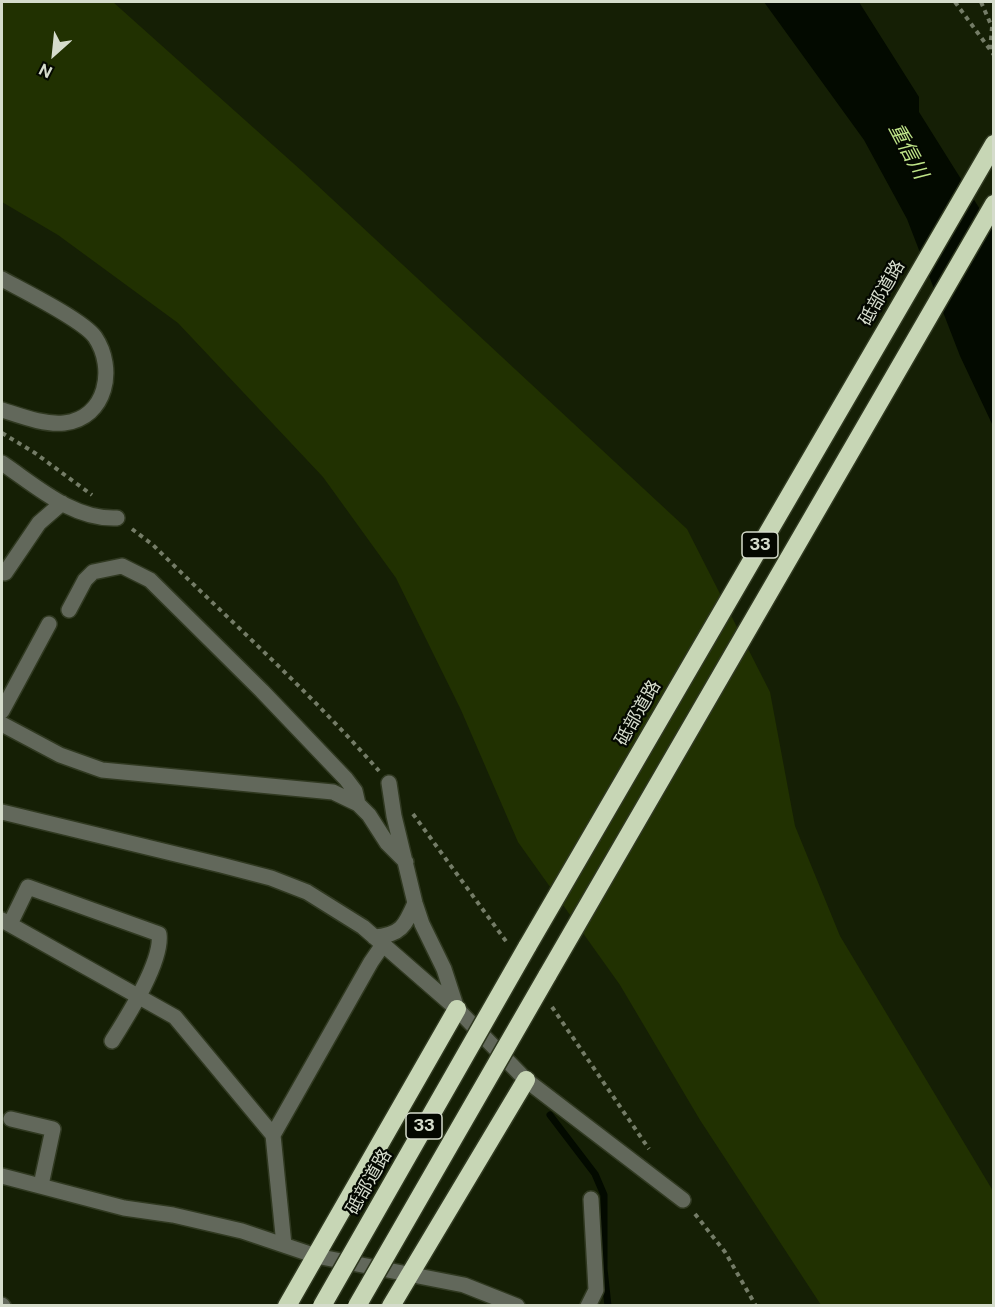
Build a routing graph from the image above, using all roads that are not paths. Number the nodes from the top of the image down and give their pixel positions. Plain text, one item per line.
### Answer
1 (993, 144) edge
2 (993, 204) edge
3 (2, 279) edge
4 (2, 410) edge
5 (2, 463) edge
6 (62, 503) junction
7 (117, 518) dead end
8 (5, 573) dead end
9 (69, 610) dead end
10 (50, 624) dead end
11 (2, 711) edge
12 (2, 723) edge
13 (389, 783) dead end
14 (358, 804) junction
15 (2, 812) edge
16 (406, 862) junction
17 (415, 903) junction
18 (6, 922) edge
19 (378, 942) junction
20 (139, 995) junction
21 (456, 1010) junction
22 (112, 1041) dead end
23 (526, 1080) junction
24 (11, 1119) dead end
25 (273, 1135) junction
26 (2, 1176) edge
27 (41, 1185) junction
28 (591, 1199) dead end
29 (683, 1200) dead end
30 (284, 1245) junction
31 (316, 1256) junction
32 (409, 1273) junction
33 (287, 1305) edge
34 (322, 1305) edge
35 (357, 1305) edge
36 (391, 1305) edge
37 (517, 1305) edge
38 (588, 1305) edge

1 - 34 highway, 砥部道路 / 33, bridge
2 - 35 highway, 33, bridge
3 - 4 street
5 - 6 street
6 - 7 street
6 - 8 street
9 - 14 street
10 - 11 street
12 - 14 street
13 - 16 street
14 - 16 street
15 - 19 street
16 - 17 street
17 - 19 street
17 - 21 street
18 - 20 street
18 - 20 street
19 - 21 street
19 - 25 street
20 - 22 street
20 - 25 street
21 - 23 street
21 - 31 highway
23 - 29 street
23 - 32 highway
24 - 27 street
25 - 30 street
26 - 27 street
27 - 30 street
28 - 38 street
30 - 31 street
31 - 32 street
31 - 33 highway
32 - 36 highway
32 - 37 street

